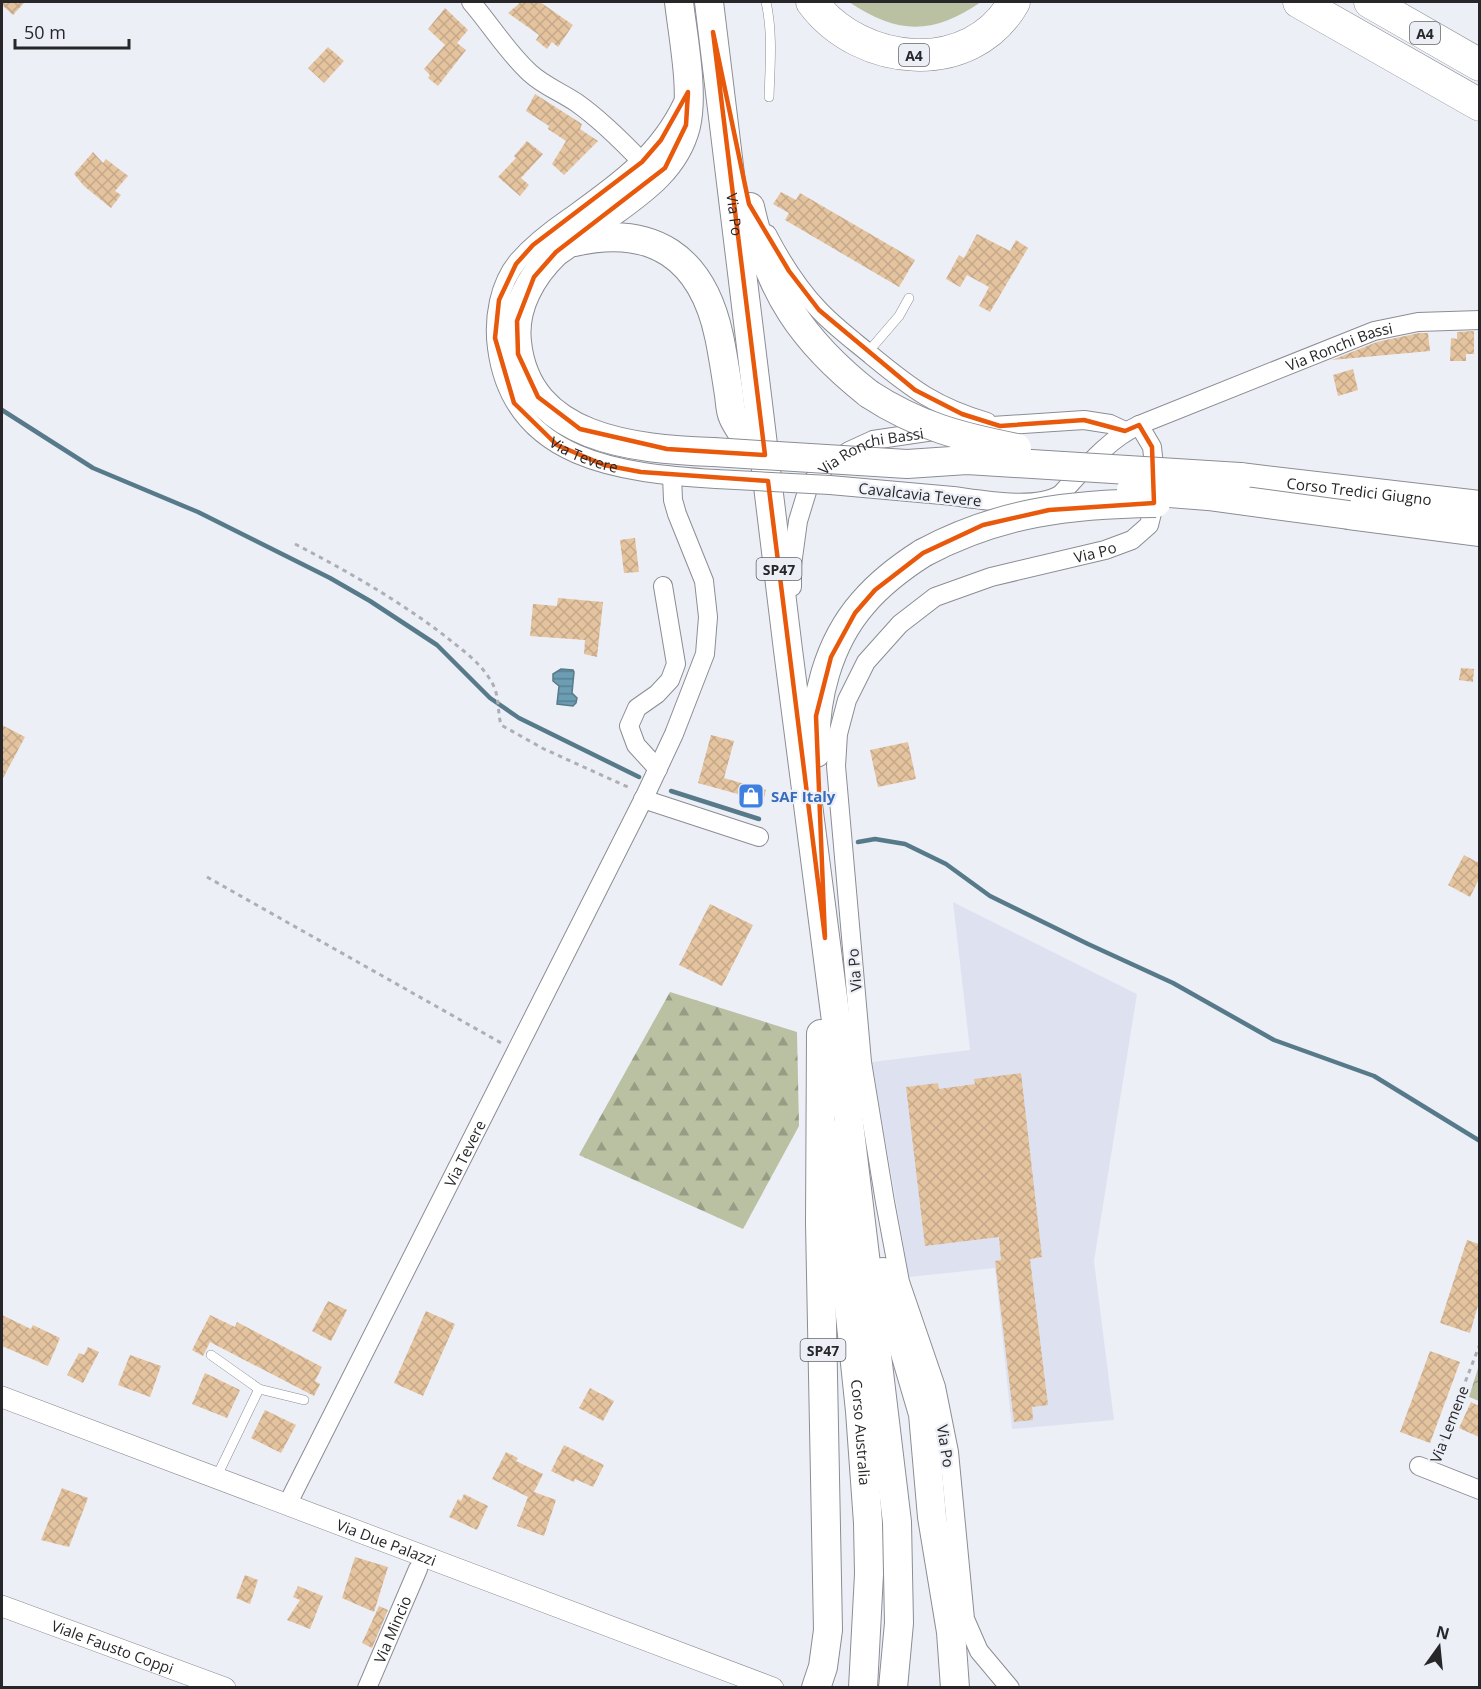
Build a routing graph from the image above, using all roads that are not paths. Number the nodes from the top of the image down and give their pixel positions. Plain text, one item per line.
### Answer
1 (471, 2) edge
2 (679, 2) edge
3 (691, 2) edge
4 (709, 2) edge
5 (766, 2) edge
6 (812, 2) edge
7 (836, 2) edge
8 (991, 2) edge
9 (1014, 2) edge
10 (1299, 2) edge
11 (1370, 2) edge
12 (713, 32) junction
13 (1479, 65) edge
14 (688, 92) junction
15 (769, 97) dead end
16 (1479, 105) edge
17 (642, 162) junction
18 (749, 204) junction
19 (569, 243) junction
20 (909, 298) dead end
21 (1479, 320) edge
22 (868, 352) junction
23 (1000, 426) junction
24 (1132, 428) junction
25 (910, 464) junction
26 (714, 465) junction
27 (672, 476) junction
28 (1240, 477) junction
29 (752, 490) dead end
30 (1479, 505) edge
31 (1349, 515) junction
32 (1479, 532) edge
33 (663, 585) dead end
34 (788, 650) junction
35 (658, 769) junction
36 (644, 798) junction
37 (759, 837) dead end
38 (825, 938) junction
39 (821, 1034) junction
40 (847, 1106) junction
41 (210, 1355) dead end
42 (259, 1389) junction
43 (2, 1397) edge
44 (304, 1400) dead end
45 (1425, 1468) road end
46 (216, 1478) junction
47 (1479, 1490) edge
48 (287, 1505) junction
49 (932, 1517) junction
50 (418, 1569) dead end
51 (2, 1606) edge
52 (225, 1688) edge
53 (367, 1688) edge
54 (773, 1688) edge
55 (816, 1688) edge
56 (863, 1688) edge
57 (893, 1688) edge
58 (937, 1688) edge
59 (955, 1688) edge
60 (1010, 1688) edge

1 - 17 street
2 - 14 highway
3 - 19 highway, Via Po
4 - 12 highway, Via Po / SP47
5 - 15 lane
6 - 9 highway, A4
7 - 8 highway
10 - 16 highway, A4
11 - 13 highway, A4
12 - 18 highway
12 - 34 highway, Via Po / SP47
14 - 17 street, Via Tevere
14 - 19 highway
17 - 27 street, Via Tevere
18 - 22 street, Via Ronchi Bassi
18 - 28 highway, bridge
19 - 26 highway
20 - 22 lane
21 - 24 street, Via Ronchi Bassi
22 - 23 street, Via Ronchi Bassi
23 - 24 street, Via Ronchi Bassi
23 - 34 street, Via Ronchi Bassi
24 - 26 street, Cavalcavia Tevere, bridge
24 - 60 street, Via Po
25 - 26 highway, bridge
25 - 28 highway, bridge
25 - 31 highway, bridge
26 - 27 street, Cavalcavia Tevere
27 - 35 street, Via Tevere
28 - 30 highway, Corso Tredici Giugno
29 - 39 highway, SP47
31 - 32 highway, Corso Tredici Giugno
31 - 38 highway, bridge
33 - 35 street
34 - 38 highway, Via Po / SP47
35 - 36 street, Via Tevere
36 - 37 street
36 - 48 street, Via Tevere
38 - 40 highway, Via Po / SP47
39 - 55 highway, SP47
39 - 56 highway, Corso Australia / SP47
40 - 49 highway, SP47
40 - 57 highway, Corso Australia / SP47
41 - 42 lane
42 - 44 lane
42 - 46 lane
43 - 46 street, Via Due Palazzi
45 - 47 street, Via Lemene
46 - 48 street, Via Due Palazzi
48 - 54 street, Via Due Palazzi
49 - 58 highway, SP47
49 - 59 highway, SP47
50 - 53 street, Via Mincio
51 - 52 street, Viale Fausto Coppi

